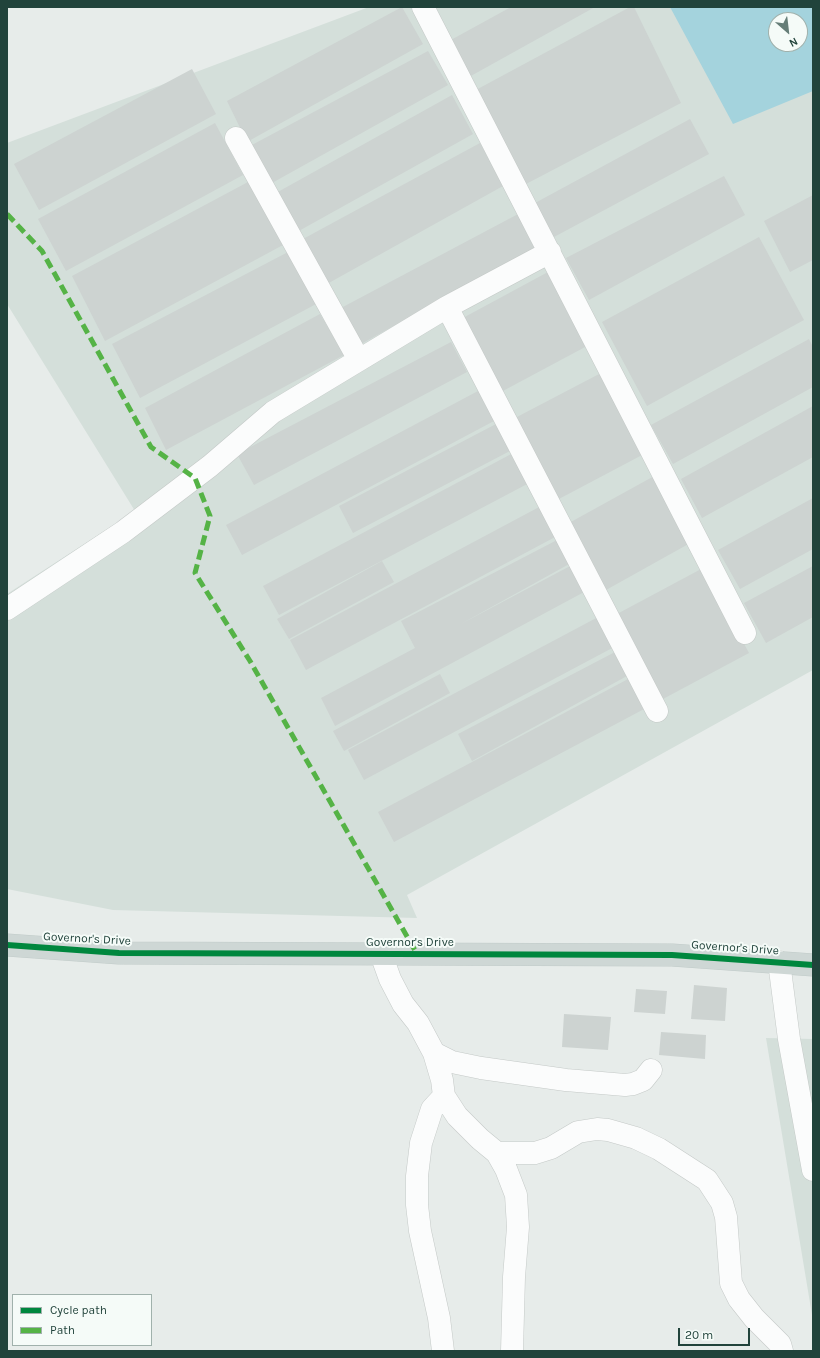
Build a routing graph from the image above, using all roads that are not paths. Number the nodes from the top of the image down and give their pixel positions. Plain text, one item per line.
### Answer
1 (423, 7) edge
2 (236, 138) dead end
3 (550, 252) junction
4 (446, 307) junction
5 (359, 360) junction
6 (7, 609) edge
7 (745, 632) dead end
8 (657, 711) dead end
9 (7, 945) edge
10 (381, 954) junction
11 (779, 962) junction
12 (813, 965) edge
13 (434, 1053) junction
14 (651, 1070) dead end
15 (444, 1096) junction
16 (497, 1153) junction
17 (813, 1170) edge
18 (443, 1351) edge
19 (512, 1351) edge
20 (782, 1351) edge

1 - 3 lane
2 - 5 lane
3 - 4 lane
3 - 7 lane
4 - 5 lane
4 - 8 lane
5 - 6 lane
9 - 10 main road, Governor's Drive
10 - 11 main road, Governor's Drive
10 - 13 lane
11 - 12 main road, Governor's Drive
11 - 17 lane
13 - 14 lane
13 - 15 lane
15 - 16 lane
15 - 18 lane
16 - 19 lane
16 - 20 lane

